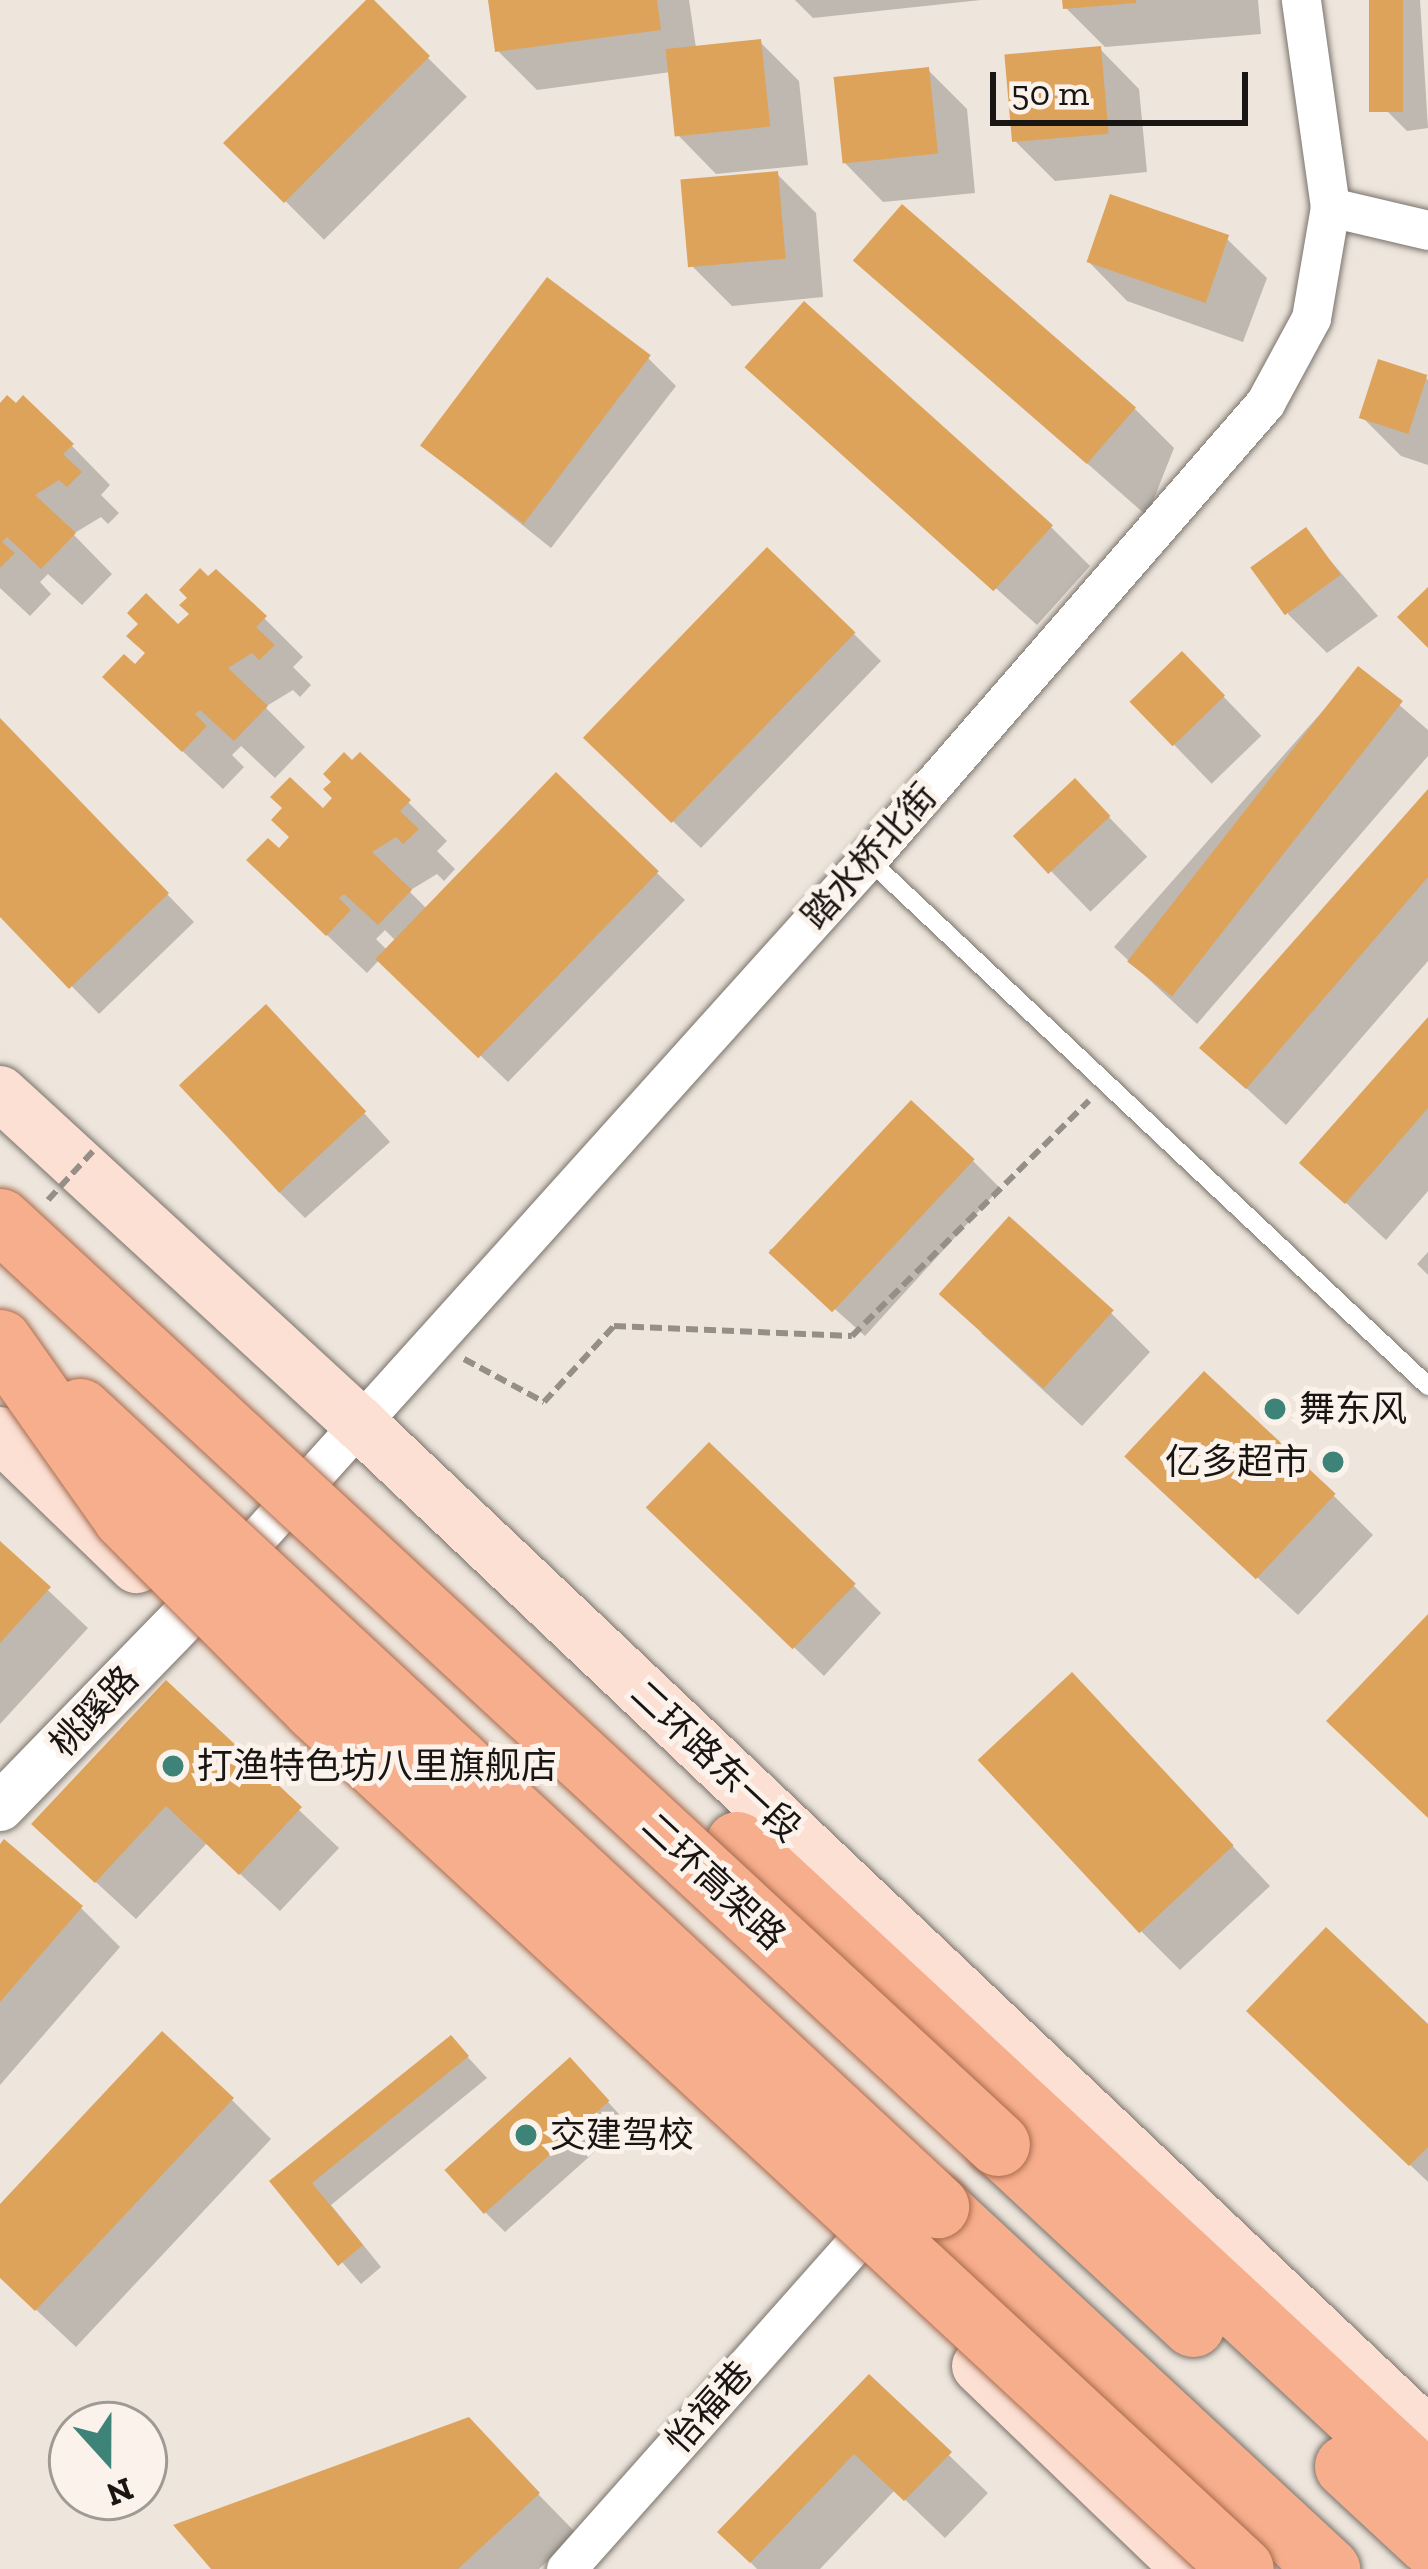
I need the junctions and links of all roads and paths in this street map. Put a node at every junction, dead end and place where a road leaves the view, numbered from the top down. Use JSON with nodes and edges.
{"nodes":[{"id":1,"x":1300,"y":0,"type":"edge"},
{"id":2,"x":1330,"y":207,"type":"junction"},
{"id":3,"x":1428,"y":230,"type":"edge"},
{"id":4,"x":868,"y":859,"type":"junction"},
{"id":5,"x":1104,"y":1086,"type":"junction"},
{"id":6,"x":0,"y":1093,"type":"edge"},
{"id":7,"x":0,"y":1178,"type":"edge"},
{"id":8,"x":0,"y":1220,"type":"edge"},
{"id":9,"x":0,"y":1338,"type":"edge"},
{"id":10,"x":431,"y":1341,"type":"junction"},
{"id":11,"x":1428,"y":1386,"type":"edge"},
{"id":12,"x":359,"y":1423,"type":"junction"},
{"id":13,"x":0,"y":1434,"type":"edge"},
{"id":14,"x":187,"y":1615,"type":"junction"},
{"id":15,"x":0,"y":1807,"type":"edge"},
{"id":16,"x":853,"y":2246,"type":"junction"},
{"id":17,"x":1428,"y":2435,"type":"edge"},
{"id":18,"x":1428,"y":2484,"type":"edge"},
{"id":19,"x":1428,"y":2542,"type":"edge"},
{"id":20,"x":566,"y":2569,"type":"edge"},
{"id":21,"x":1190,"y":2569,"type":"edge"},
{"id":22,"x":1242,"y":2569,"type":"edge"},
{"id":23,"x":1328,"y":2569,"type":"edge"}],
"edges":[{"from":1,"to":2,"type":"street","name":"踏水桥北街"},
{"from":2,"to":3,"type":"street"},
{"from":2,"to":4,"type":"street","name":"踏水桥北街"},
{"from":4,"to":5,"type":"lane"},
{"from":4,"to":10,"type":"street","name":"踏水桥北街"},
{"from":5,"to":10,"type":"path"},
{"from":5,"to":11,"type":"lane"},
{"from":6,"to":12,"type":"main road","name":"二环路东一段"},
{"from":7,"to":18,"type":"highway"},
{"from":8,"to":19,"type":"highway","name":"二环高架路","bridge":true},
{"from":9,"to":22,"type":"highway","bridge":true},
{"from":9,"to":23,"type":"highway","bridge":true},
{"from":10,"to":12,"type":"street","name":"踏水桥北街"},
{"from":12,"to":14,"type":"street","name":"踏水桥北街"},
{"from":12,"to":17,"type":"main road","name":"二环路东一段"},
{"from":13,"to":14,"type":"main road"},
{"from":14,"to":15,"type":"street","name":"桃蹊路"},
{"from":14,"to":16,"type":"main road"},
{"from":16,"to":20,"type":"street","name":"怡福巷"},
{"from":16,"to":21,"type":"main road"}]}
